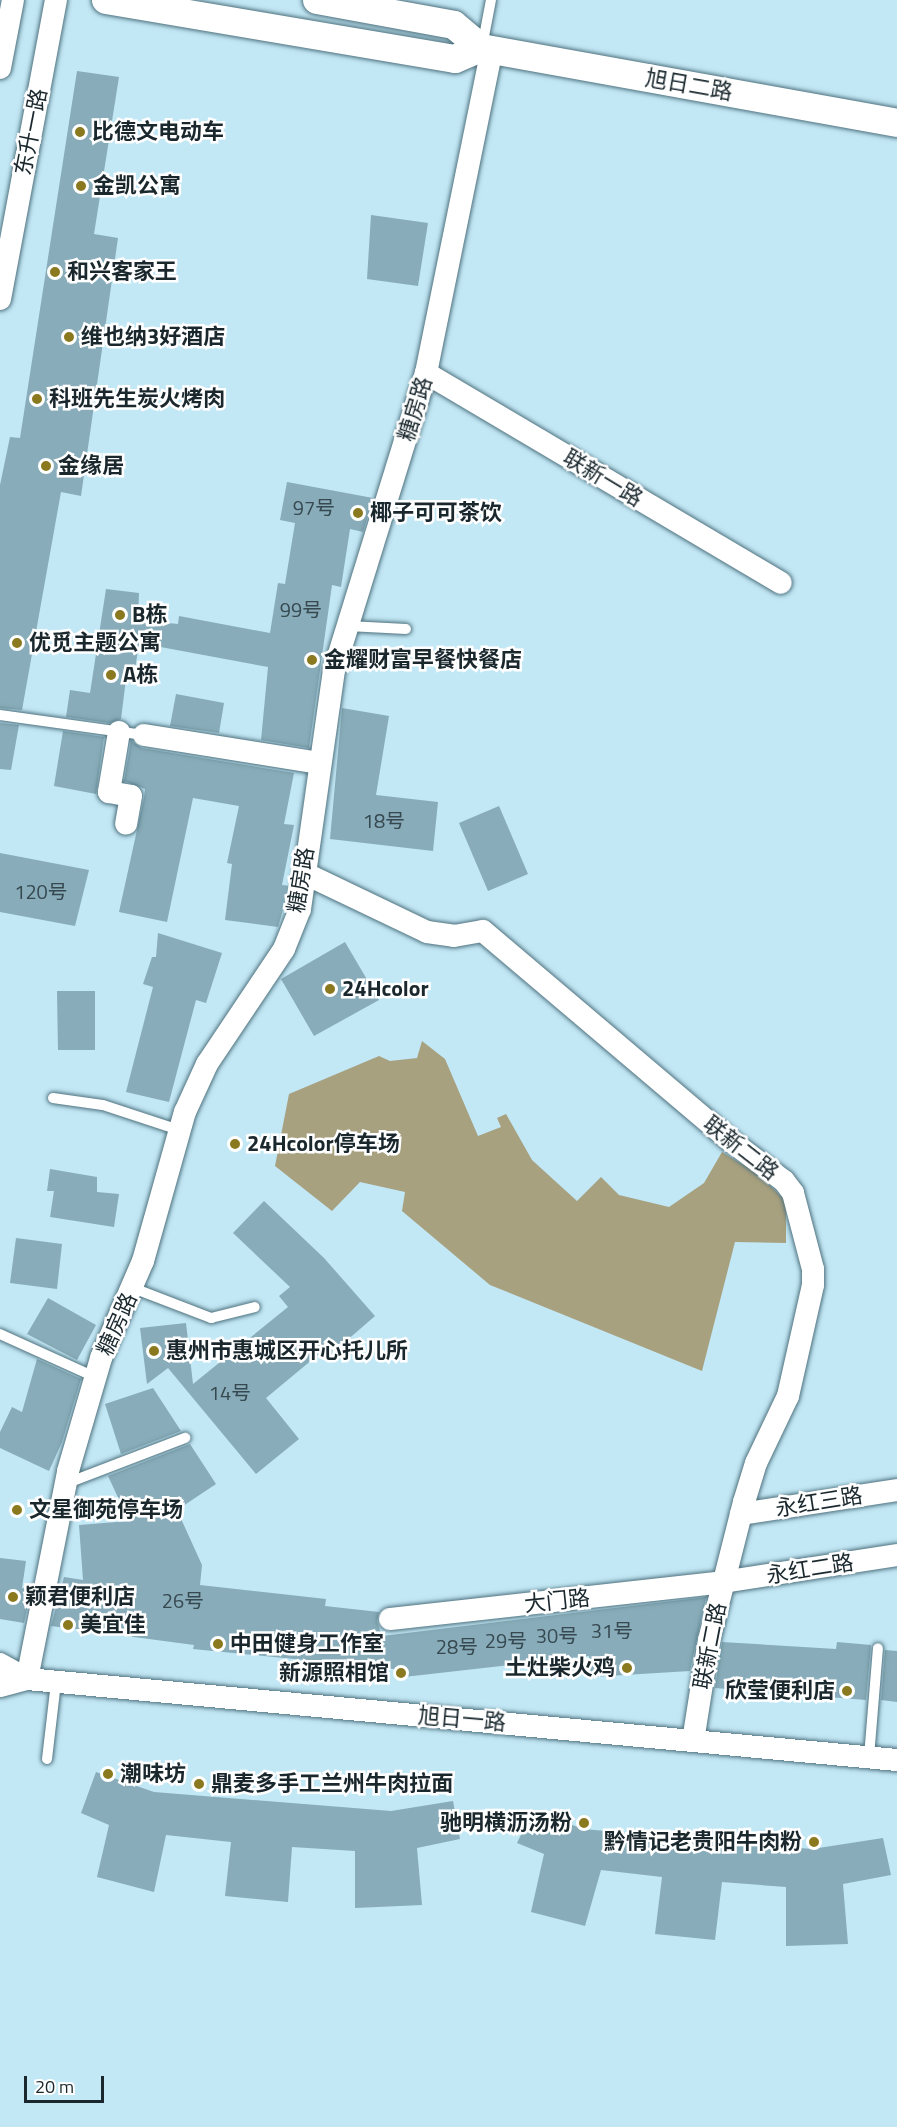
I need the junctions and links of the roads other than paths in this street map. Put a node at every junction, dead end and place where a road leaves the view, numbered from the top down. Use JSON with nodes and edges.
{"nodes":[{"id":1,"x":13,"y":0,"type":"edge"},
{"id":2,"x":56,"y":0,"type":"edge"},
{"id":3,"x":106,"y":0,"type":"edge"},
{"id":4,"x":317,"y":0,"type":"edge"},
{"id":5,"x":491,"y":0,"type":"edge"},
{"id":6,"x":487,"y":49,"type":"junction"},
{"id":7,"x":0,"y":68,"type":"edge"},
{"id":8,"x":897,"y":123,"type":"edge"},
{"id":9,"x":0,"y":298,"type":"edge"},
{"id":10,"x":426,"y":373,"type":"junction"},
{"id":11,"x":781,"y":583,"type":"dead end"},
{"id":12,"x":348,"y":626,"type":"junction"},
{"id":13,"x":406,"y":629,"type":"dead end"},
{"id":14,"x":0,"y":715,"type":"edge"},
{"id":15,"x":119,"y":732,"type":"junction"},
{"id":16,"x":144,"y":735,"type":"joint"},
{"id":17,"x":319,"y":763,"type":"junction"},
{"id":18,"x":126,"y":824,"type":"dead end"},
{"id":19,"x":306,"y":874,"type":"junction"},
{"id":20,"x":53,"y":1098,"type":"dead end"},
{"id":21,"x":179,"y":1130,"type":"junction"},
{"id":22,"x":133,"y":1288,"type":"junction"},
{"id":23,"x":255,"y":1307,"type":"dead end"},
{"id":24,"x":0,"y":1334,"type":"edge"},
{"id":25,"x":95,"y":1377,"type":"junction"},
{"id":26,"x":185,"y":1438,"type":"dead end"},
{"id":27,"x":65,"y":1485,"type":"junction"},
{"id":28,"x":897,"y":1490,"type":"edge"},
{"id":29,"x":741,"y":1514,"type":"junction"},
{"id":30,"x":897,"y":1555,"type":"edge"},
{"id":31,"x":723,"y":1582,"type":"junction"},
{"id":32,"x":390,"y":1619,"type":"dead end"},
{"id":33,"x":878,"y":1648,"type":"dead end"},
{"id":34,"x":0,"y":1664,"type":"edge"},
{"id":35,"x":27,"y":1679,"type":"junction"},
{"id":36,"x":56,"y":1682,"type":"junction"},
{"id":37,"x":0,"y":1686,"type":"edge"},
{"id":38,"x":693,"y":1741,"type":"junction"},
{"id":39,"x":869,"y":1757,"type":"junction"},
{"id":40,"x":47,"y":1759,"type":"dead end"},
{"id":41,"x":897,"y":1760,"type":"edge"}],
"edges":[{"from":1,"to":7,"type":"street","name":"东升一路"},
{"from":2,"to":9,"type":"street","name":"东升一路"},
{"from":3,"to":6,"type":"street"},
{"from":4,"to":6,"type":"street","name":"旭日二路"},
{"from":5,"to":6,"type":"lane"},
{"from":6,"to":8,"type":"street","name":"旭日二路"},
{"from":6,"to":10,"type":"street","name":"糖房路"},
{"from":10,"to":11,"type":"street","name":"联新一路"},
{"from":10,"to":12,"type":"street","name":"糖房路"},
{"from":12,"to":13,"type":"lane"},
{"from":12,"to":17,"type":"street","name":"糖房路"},
{"from":14,"to":15,"type":"lane"},
{"from":15,"to":16,"type":"lane"},
{"from":15,"to":18,"type":"street"},
{"from":16,"to":17,"type":"street"},
{"from":17,"to":19,"type":"street","name":"糖房路"},
{"from":19,"to":21,"type":"street","name":"糖房路"},
{"from":19,"to":29,"type":"street","name":"联新二路"},
{"from":20,"to":21,"type":"lane"},
{"from":21,"to":22,"type":"street","name":"糖房路"},
{"from":22,"to":23,"type":"lane"},
{"from":22,"to":25,"type":"street","name":"糖房路"},
{"from":24,"to":25,"type":"lane"},
{"from":25,"to":27,"type":"street","name":"糖房路"},
{"from":26,"to":27,"type":"lane"},
{"from":27,"to":35,"type":"street","name":"糖房路"},
{"from":28,"to":29,"type":"street","name":"永红三路"},
{"from":29,"to":31,"type":"street","name":"联新二路"},
{"from":30,"to":31,"type":"street","name":"永红二路"},
{"from":31,"to":32,"type":"street","name":"大门路"},
{"from":31,"to":38,"type":"street","name":"联新二路"},
{"from":33,"to":39,"type":"lane"},
{"from":34,"to":35,"type":"street","name":"旭日一路"},
{"from":35,"to":36,"type":"street","name":"旭日一路"},
{"from":35,"to":37,"type":"street","name":"旭日一路"},
{"from":36,"to":38,"type":"street","name":"旭日一路"},
{"from":36,"to":40,"type":"lane"},
{"from":38,"to":39,"type":"street","name":"旭日一路"},
{"from":39,"to":41,"type":"street","name":"旭日一路"}]}
